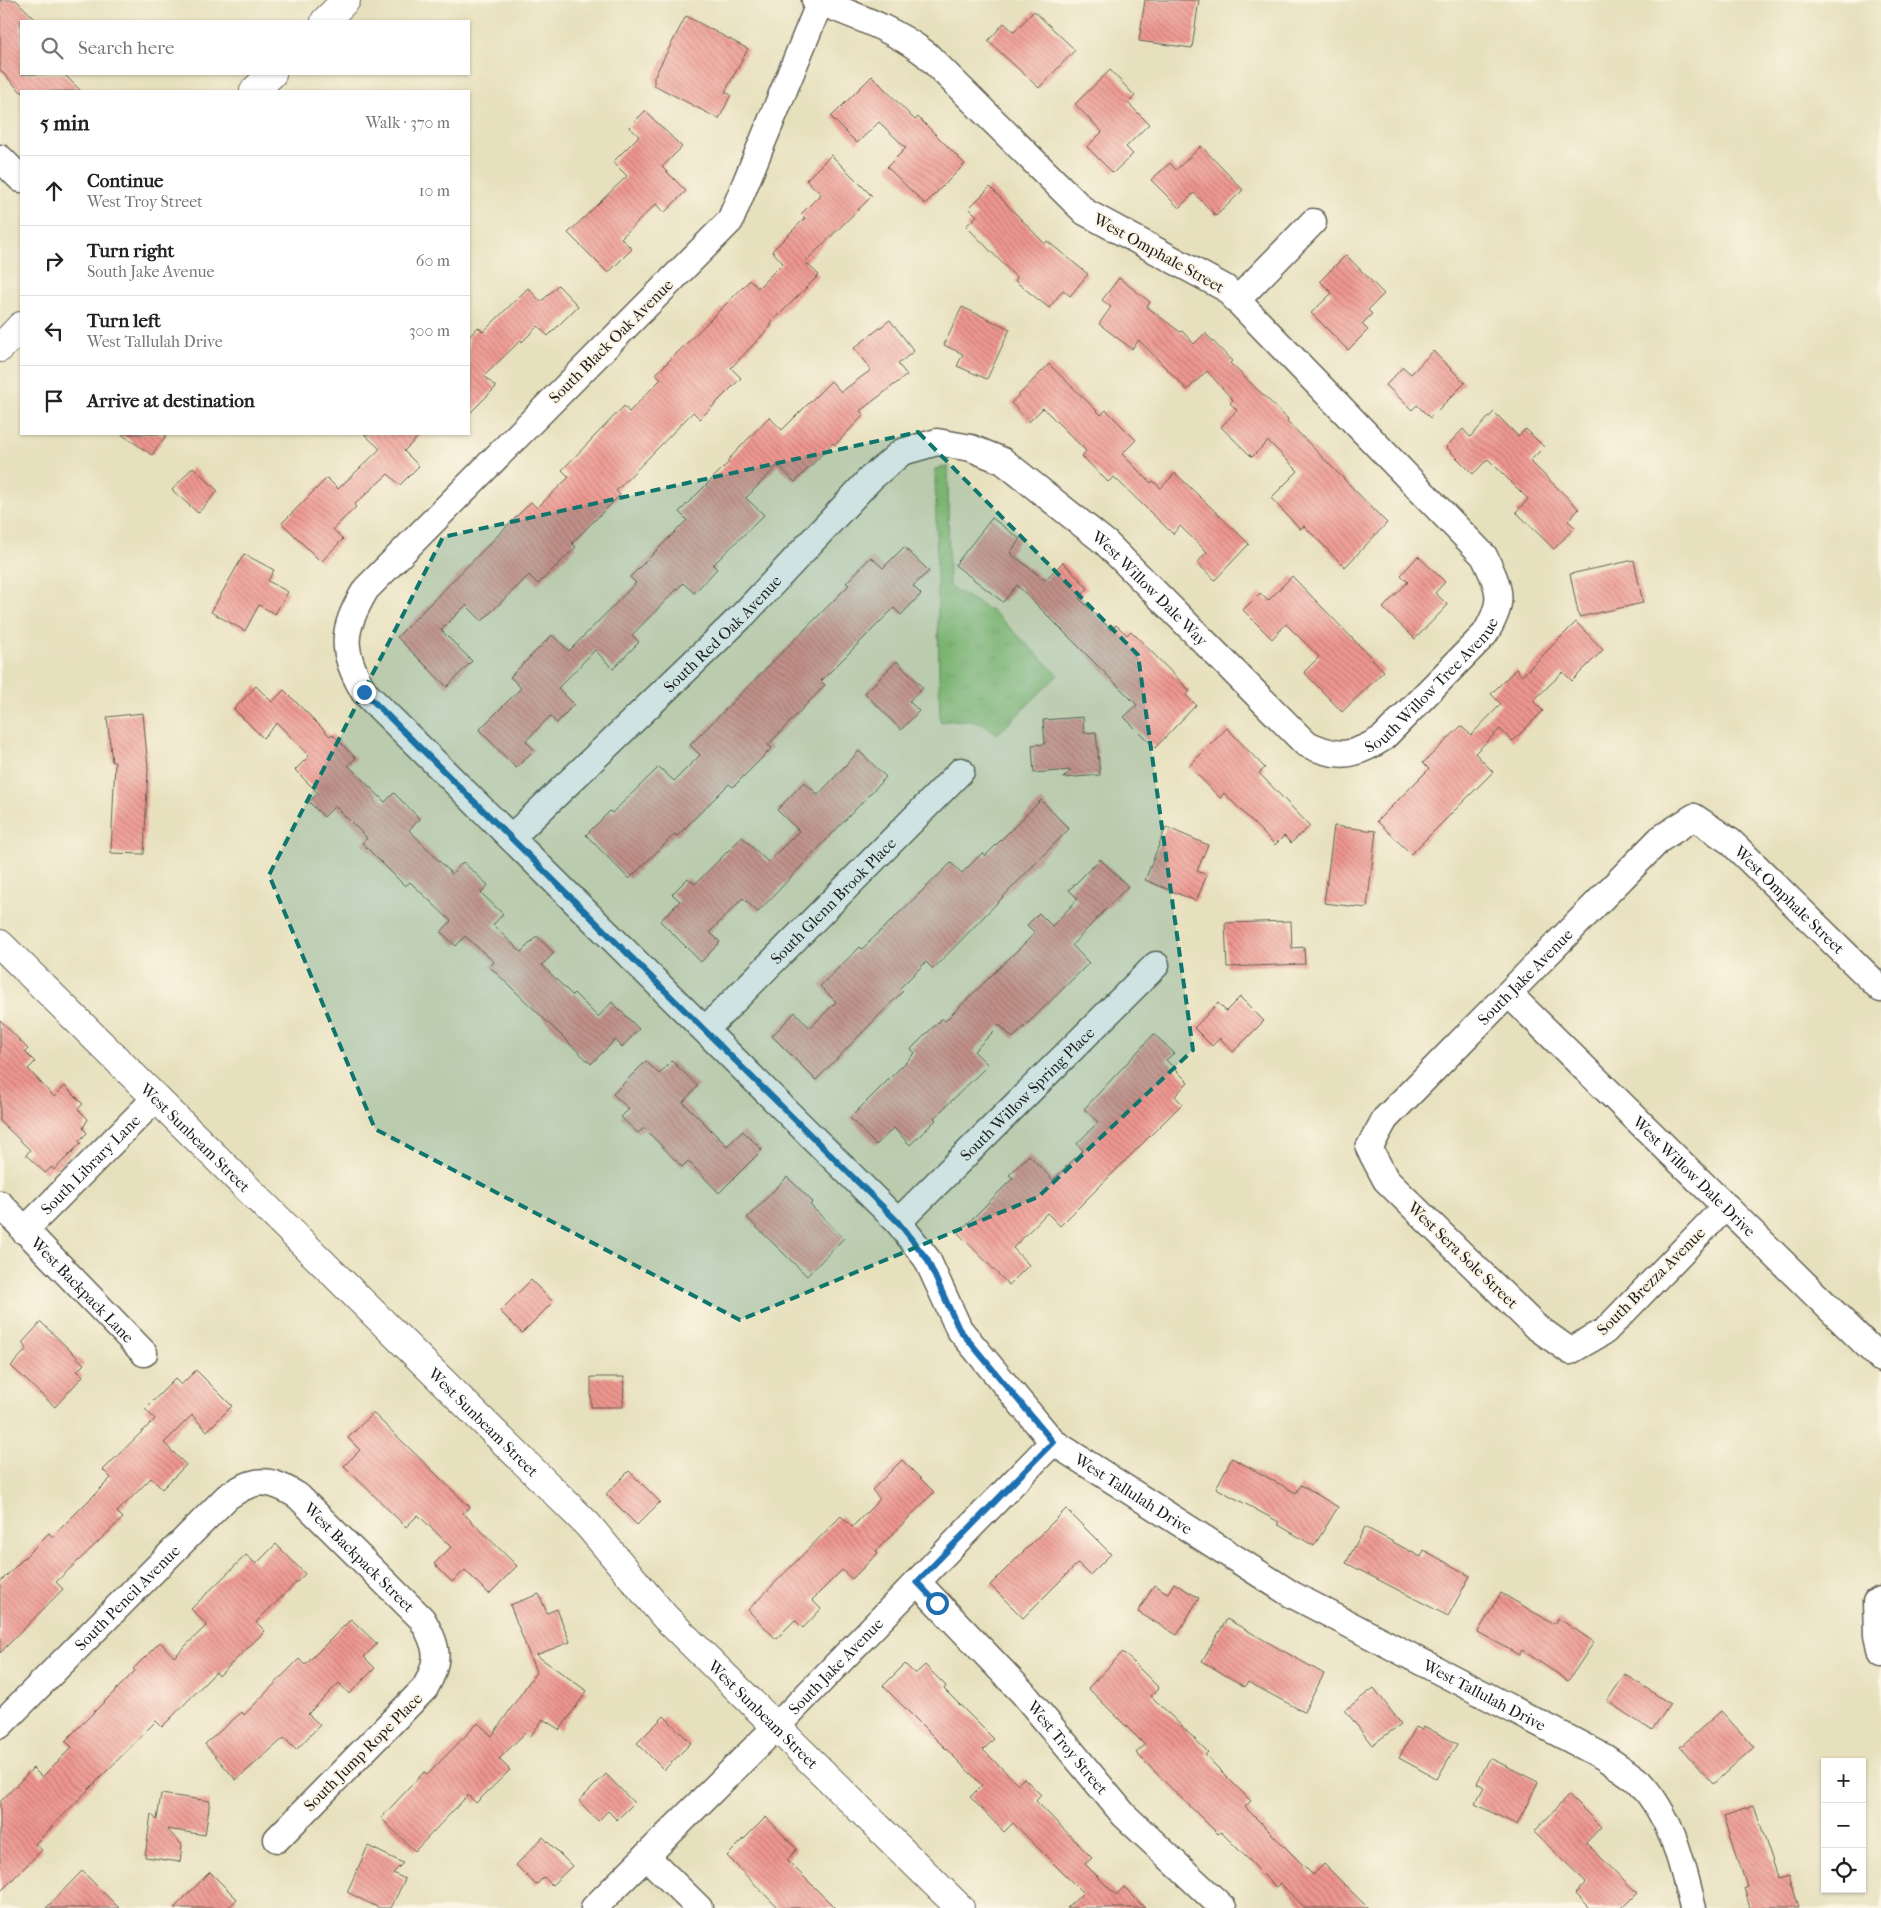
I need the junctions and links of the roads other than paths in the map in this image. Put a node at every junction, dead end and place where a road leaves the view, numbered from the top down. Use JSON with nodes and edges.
{"nodes":[{"id":1,"x":346,"y":0,"type":"edge"},
{"id":2,"x":818,"y":1,"type":"edge"},
{"id":3,"x":326,"y":20,"type":"edge"},
{"id":4,"x":271,"y":75,"type":"edge"},
{"id":5,"x":255,"y":90,"type":"edge"},
{"id":6,"x":0,"y":158,"type":"edge"},
{"id":7,"x":20,"y":178,"type":"edge"},
{"id":8,"x":1313,"y":222,"type":"dead end"},
{"id":9,"x":1237,"y":300,"type":"junction"},
{"id":10,"x":20,"y":327,"type":"edge"},
{"id":11,"x":0,"y":348,"type":"edge"},
{"id":12,"x":937,"y":442,"type":"joint"},
{"id":13,"x":1500,"y":600,"type":"joint"},
{"id":14,"x":345,"y":642,"type":"joint"},
{"id":15,"x":1347,"y":755,"type":"joint"},
{"id":16,"x":961,"y":771,"type":"dead end"},
{"id":17,"x":1694,"y":817,"type":"joint"},
{"id":18,"x":511,"y":838,"type":"junction"},
{"id":19,"x":0,"y":944,"type":"edge"},
{"id":20,"x":1156,"y":965,"type":"dead end"},
{"id":21,"x":1881,"y":989,"type":"edge"},
{"id":22,"x":1509,"y":994,"type":"junction"},
{"id":23,"x":705,"y":1030,"type":"junction"},
{"id":24,"x":156,"y":1098,"type":"junction"},
{"id":25,"x":1369,"y":1148,"type":"joint"},
{"id":26,"x":0,"y":1204,"type":"edge"},
{"id":27,"x":1726,"y":1206,"type":"junction"},
{"id":28,"x":898,"y":1222,"type":"junction"},
{"id":29,"x":24,"y":1231,"type":"junction"},
{"id":30,"x":1570,"y":1351,"type":"joint"},
{"id":31,"x":144,"y":1353,"type":"dead end"},
{"id":32,"x":1881,"y":1359,"type":"edge"},
{"id":33,"x":1053,"y":1442,"type":"junction"},
{"id":34,"x":260,"y":1481,"type":"joint"},
{"id":35,"x":917,"y":1582,"type":"junction"},
{"id":36,"x":1879,"y":1601,"type":"edge"},
{"id":37,"x":1881,"y":1654,"type":"edge"},
{"id":38,"x":437,"y":1658,"type":"joint"},
{"id":39,"x":0,"y":1725,"type":"edge"},
{"id":40,"x":776,"y":1727,"type":"junction"},
{"id":41,"x":277,"y":1839,"type":"dead end"},
{"id":42,"x":646,"y":1856,"type":"junction"},
{"id":43,"x":594,"y":1908,"type":"edge"},
{"id":44,"x":699,"y":1908,"type":"edge"},
{"id":45,"x":960,"y":1908,"type":"edge"},
{"id":46,"x":1222,"y":1908,"type":"edge"},
{"id":47,"x":1693,"y":1908,"type":"edge"}],
"edges":[{"from":1,"to":3,"type":"street"},
{"from":2,"to":9,"type":"street","name":"West Omphale Street"},
{"from":2,"to":14,"type":"street","name":"South Black Oak Avenue"},
{"from":4,"to":5,"type":"street"},
{"from":6,"to":7,"type":"street"},
{"from":8,"to":9,"type":"street"},
{"from":9,"to":13,"type":"street","name":"West Omphale Street"},
{"from":10,"to":11,"type":"street"},
{"from":12,"to":15,"type":"street","name":"West Willow Dale Way"},
{"from":12,"to":18,"type":"street","name":"South Red Oak Avenue"},
{"from":13,"to":15,"type":"street","name":"South Willow Tree Avenue"},
{"from":14,"to":18,"type":"street","name":"West Tallulah Drive"},
{"from":16,"to":23,"type":"street","name":"South Glenn Brook Place"},
{"from":17,"to":21,"type":"street","name":"West Omphale Street"},
{"from":17,"to":22,"type":"street","name":"South Jake Avenue"},
{"from":18,"to":23,"type":"street","name":"West Tallulah Drive"},
{"from":19,"to":24,"type":"street","name":"West Sunbeam Street"},
{"from":20,"to":28,"type":"street","name":"South Willow Spring Place"},
{"from":22,"to":25,"type":"street","name":"South Jake Avenue"},
{"from":22,"to":27,"type":"street","name":"West Willow Dale Drive"},
{"from":23,"to":28,"type":"street","name":"West Tallulah Drive"},
{"from":24,"to":29,"type":"street","name":"South Library Lane"},
{"from":24,"to":40,"type":"street","name":"West Sunbeam Street"},
{"from":25,"to":30,"type":"street","name":"West Sera Sole Street"},
{"from":26,"to":29,"type":"street","name":"West Backpack Lane"},
{"from":27,"to":30,"type":"street","name":"South Brezza Avenue"},
{"from":27,"to":32,"type":"street","name":"West Willow Dale Drive"},
{"from":28,"to":33,"type":"street","name":"West Tallulah Drive"},
{"from":29,"to":31,"type":"street","name":"West Backpack Lane"},
{"from":33,"to":35,"type":"street","name":"South Jake Avenue"},
{"from":33,"to":47,"type":"street","name":"West Tallulah Drive"},
{"from":34,"to":38,"type":"street","name":"West Backpack Street"},
{"from":34,"to":39,"type":"street","name":"South Pencil Avenue"},
{"from":35,"to":40,"type":"street","name":"South Jake Avenue"},
{"from":35,"to":46,"type":"street","name":"West Troy Street"},
{"from":36,"to":37,"type":"street"},
{"from":38,"to":41,"type":"street","name":"South Jump Rope Place"},
{"from":40,"to":42,"type":"street","name":"South Jake Avenue"},
{"from":40,"to":45,"type":"street","name":"West Sunbeam Street"},
{"from":42,"to":43,"type":"street","name":"South Jake Avenue"},
{"from":42,"to":44,"type":"street"}]}
